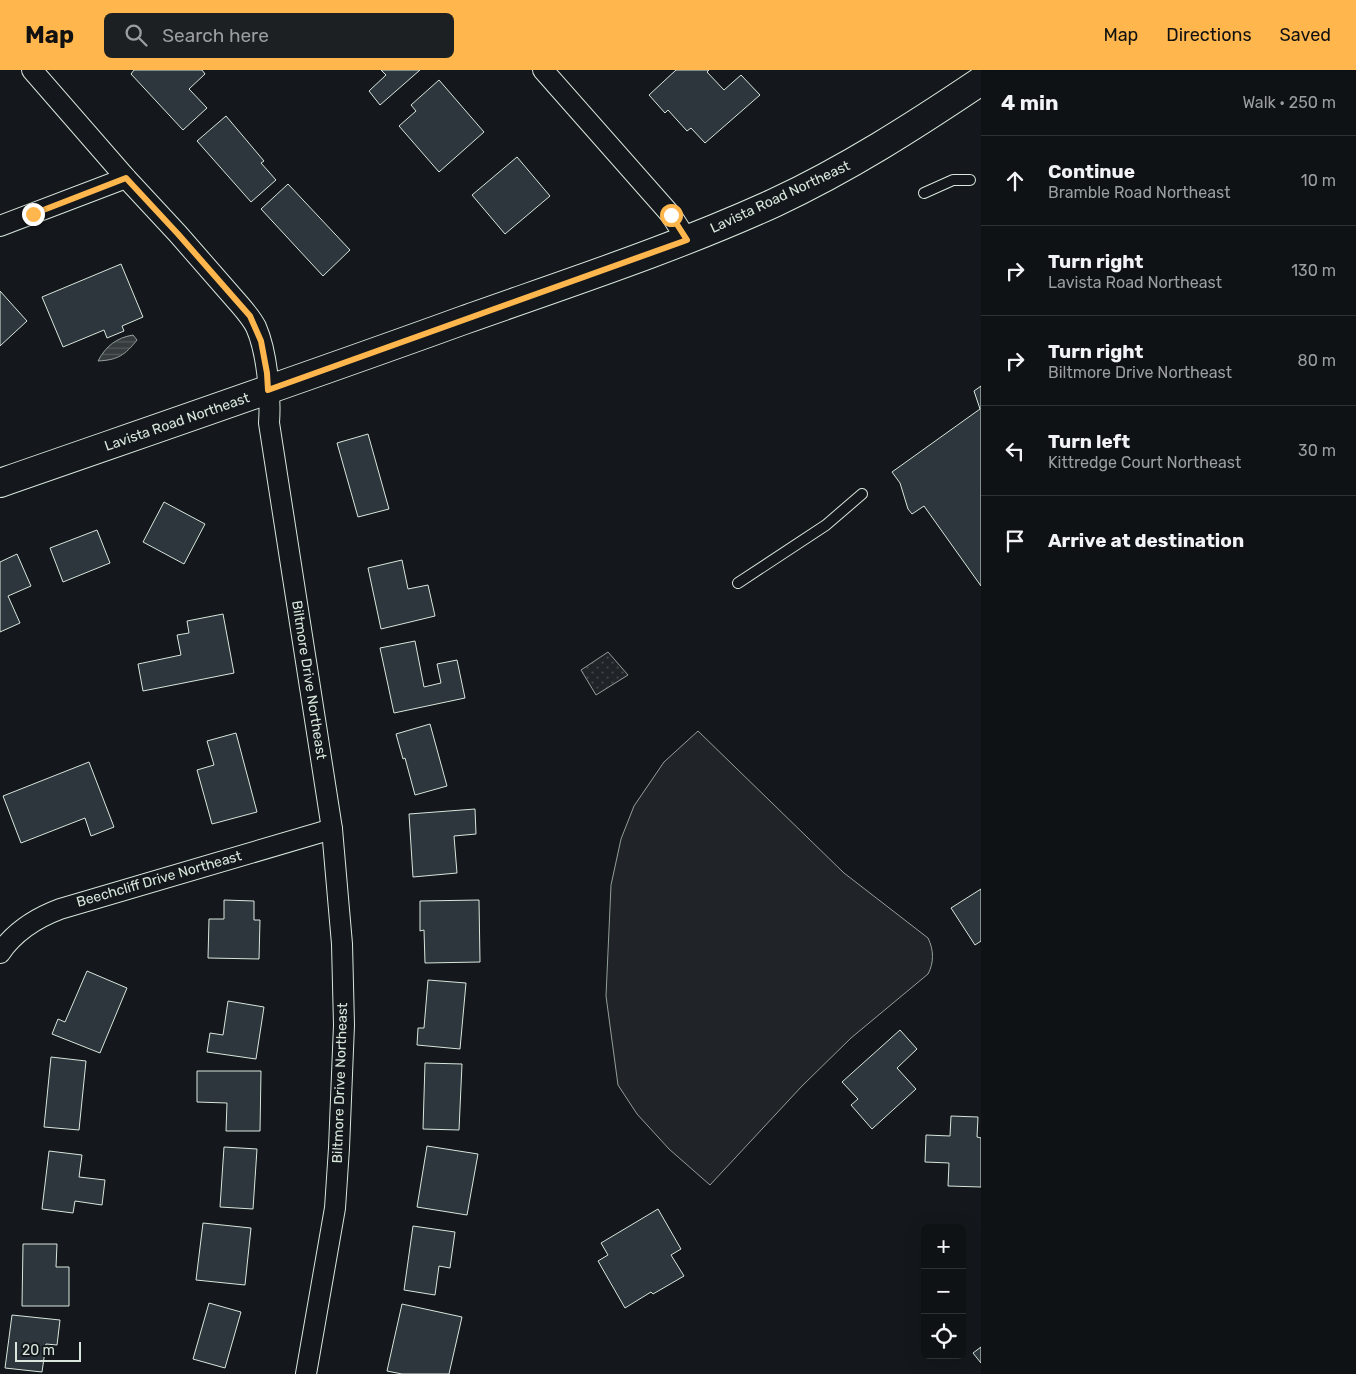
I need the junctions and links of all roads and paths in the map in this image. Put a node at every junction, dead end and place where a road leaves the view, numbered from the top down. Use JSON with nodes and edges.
{"nodes":[{"id":1,"x":32,"y":70,"type":"edge"},
{"id":2,"x":543,"y":70,"type":"edge"},
{"id":3,"x":981,"y":81,"type":"edge"},
{"id":4,"x":126,"y":178,"type":"junction"},
{"id":5,"x":970,"y":180,"type":"dead end"},
{"id":6,"x":924,"y":193,"type":"dead end"},
{"id":7,"x":0,"y":226,"type":"edge"},
{"id":8,"x":687,"y":240,"type":"junction"},
{"id":9,"x":268,"y":390,"type":"junction"},
{"id":10,"x":0,"y":483,"type":"edge"},
{"id":11,"x":862,"y":494,"type":"dead end"},
{"id":12,"x":738,"y":583,"type":"dead end"},
{"id":13,"x":332,"y":830,"type":"junction"},
{"id":14,"x":0,"y":953,"type":"edge"},
{"id":15,"x":306,"y":1374,"type":"edge"}],
"edges":[{"from":1,"to":4,"type":"street","name":"Biltmore Drive Northeast"},
{"from":2,"to":8,"type":"street"},
{"from":3,"to":8,"type":"main road","name":"Lavista Road Northeast"},
{"from":4,"to":7,"type":"street"},
{"from":4,"to":9,"type":"street","name":"Biltmore Drive Northeast"},
{"from":5,"to":6,"type":"lane"},
{"from":8,"to":9,"type":"main road","name":"Lavista Road Northeast"},
{"from":9,"to":10,"type":"main road","name":"Lavista Road Northeast"},
{"from":9,"to":13,"type":"street","name":"Biltmore Drive Northeast"},
{"from":11,"to":12,"type":"lane"},
{"from":13,"to":14,"type":"street","name":"Beechcliff Drive Northeast"},
{"from":13,"to":15,"type":"street","name":"Biltmore Drive Northeast"}]}
